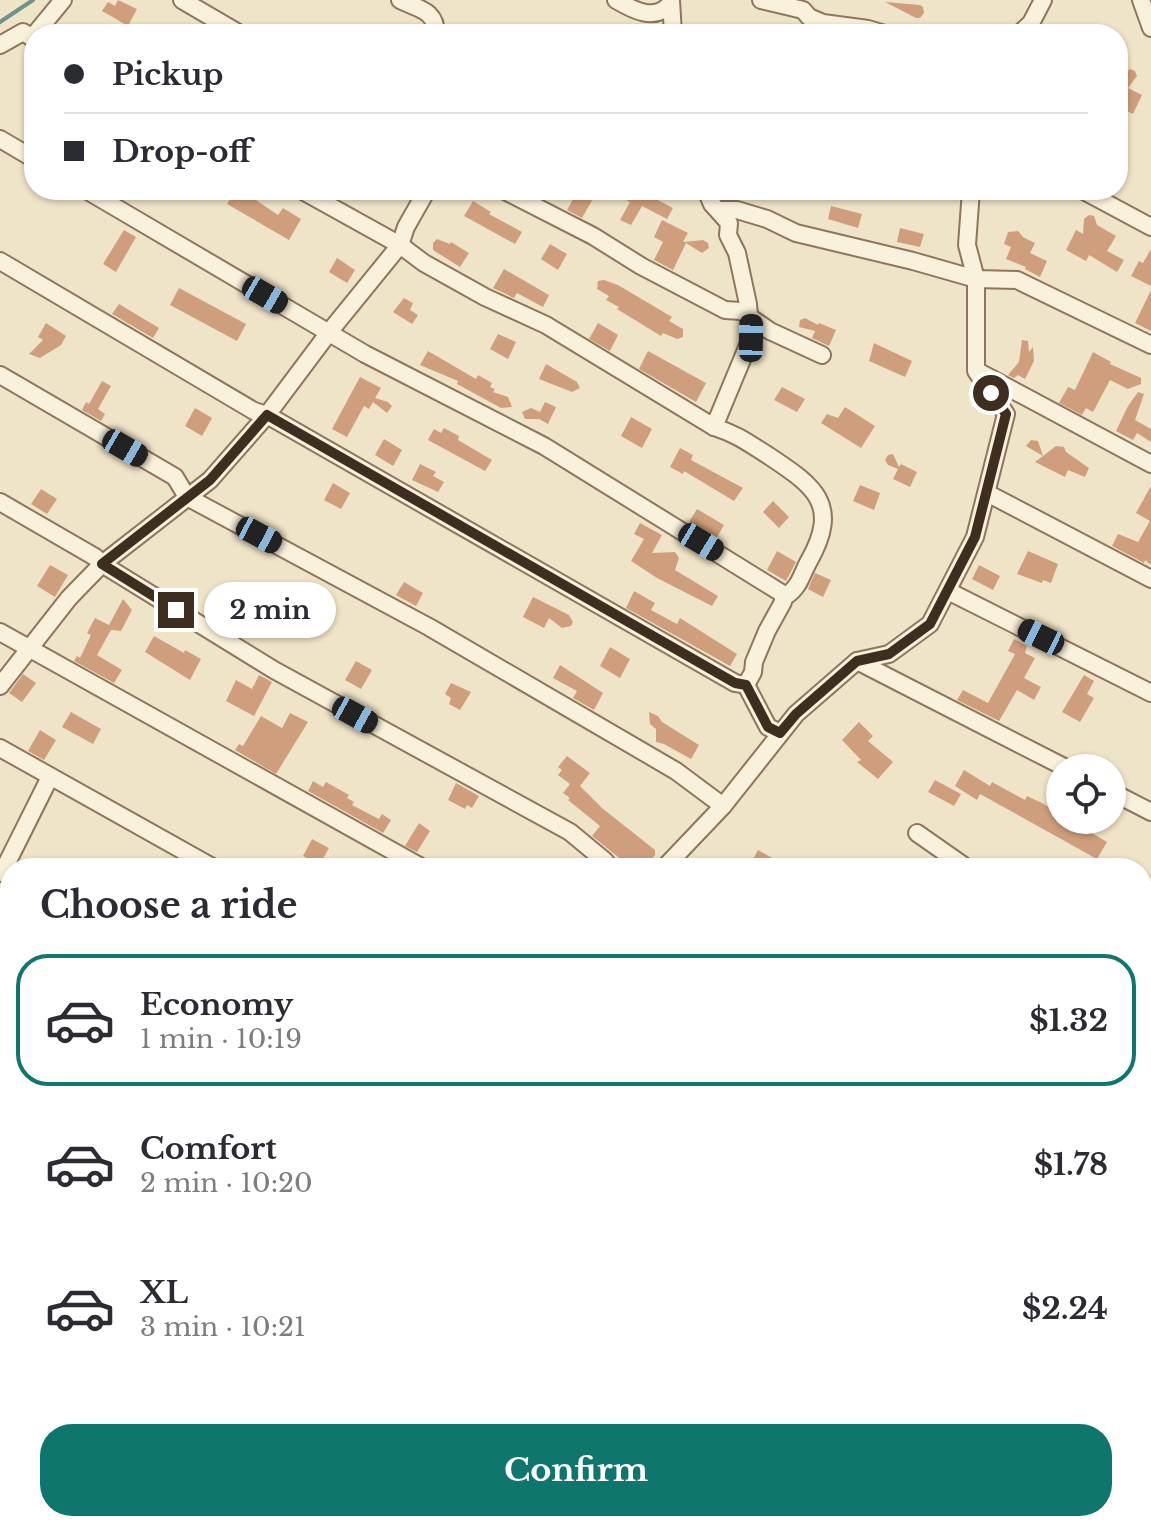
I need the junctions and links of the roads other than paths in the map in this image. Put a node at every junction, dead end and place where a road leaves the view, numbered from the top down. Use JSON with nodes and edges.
{"nodes":[{"id":1,"x":63,"y":0,"type":"edge"},
{"id":2,"x":182,"y":0,"type":"edge"},
{"id":3,"x":400,"y":0,"type":"edge"},
{"id":4,"x":616,"y":0,"type":"edge"},
{"id":5,"x":761,"y":0,"type":"edge"},
{"id":6,"x":1043,"y":0,"type":"edge"},
{"id":7,"x":1141,"y":0,"type":"edge"},
{"id":8,"x":670,"y":2,"type":"edge"},
{"id":9,"x":428,"y":5,"type":"edge"},
{"id":10,"x":44,"y":24,"type":"edge"},
{"id":11,"x":223,"y":24,"type":"edge"},
{"id":12,"x":435,"y":24,"type":"edge"},
{"id":13,"x":672,"y":24,"type":"edge"},
{"id":14,"x":830,"y":24,"type":"edge"},
{"id":15,"x":1030,"y":24,"type":"edge"},
{"id":16,"x":1151,"y":28,"type":"edge"},
{"id":17,"x":24,"y":32,"type":"edge"},
{"id":18,"x":0,"y":45,"type":"edge"},
{"id":19,"x":0,"y":139,"type":"edge"},
{"id":20,"x":24,"y":153,"type":"edge"},
{"id":21,"x":103,"y":200,"type":"edge"},
{"id":22,"x":319,"y":200,"type":"edge"},
{"id":23,"x":421,"y":200,"type":"edge"},
{"id":24,"x":523,"y":200,"type":"edge"},
{"id":25,"x":710,"y":200,"type":"edge"},
{"id":26,"x":970,"y":200,"type":"edge"},
{"id":27,"x":1101,"y":200,"type":"edge"},
{"id":28,"x":718,"y":210,"type":"junction"},
{"id":29,"x":1151,"y":227,"type":"edge"},
{"id":30,"x":400,"y":245,"type":"junction"},
{"id":31,"x":0,"y":261,"type":"edge"},
{"id":32,"x":976,"y":279,"type":"junction"},
{"id":33,"x":751,"y":319,"type":"junction"},
{"id":34,"x":330,"y":331,"type":"junction"},
{"id":35,"x":1151,"y":345,"type":"edge"},
{"id":36,"x":822,"y":355,"type":"dead end"},
{"id":37,"x":976,"y":371,"type":"junction"},
{"id":38,"x":0,"y":375,"type":"edge"},
{"id":39,"x":267,"y":415,"type":"junction"},
{"id":40,"x":714,"y":427,"type":"junction"},
{"id":41,"x":1151,"y":464,"type":"edge"},
{"id":42,"x":987,"y":493,"type":"junction"},
{"id":43,"x":187,"y":497,"type":"junction"},
{"id":44,"x":0,"y":502,"type":"edge"},
{"id":45,"x":102,"y":564,"type":"junction"},
{"id":46,"x":1151,"y":579,"type":"edge"},
{"id":47,"x":948,"y":591,"type":"junction"},
{"id":48,"x":783,"y":594,"type":"junction"},
{"id":49,"x":0,"y":632,"type":"edge"},
{"id":50,"x":31,"y":648,"type":"junction"},
{"id":51,"x":857,"y":661,"type":"junction"},
{"id":52,"x":746,"y":685,"type":"junction"},
{"id":53,"x":0,"y":686,"type":"edge"},
{"id":54,"x":1151,"y":693,"type":"edge"},
{"id":55,"x":780,"y":733,"type":"junction"},
{"id":56,"x":0,"y":748,"type":"edge"},
{"id":57,"x":1046,"y":758,"type":"edge"},
{"id":58,"x":50,"y":777,"type":"junction"},
{"id":59,"x":1126,"y":799,"type":"edge"},
{"id":60,"x":723,"y":806,"type":"junction"},
{"id":61,"x":1151,"y":812,"type":"edge"},
{"id":62,"x":917,"y":833,"type":"dead end"},
{"id":63,"x":12,"y":858,"type":"edge"},
{"id":64,"x":196,"y":858,"type":"edge"},
{"id":65,"x":405,"y":858,"type":"edge"},
{"id":66,"x":601,"y":858,"type":"edge"},
{"id":67,"x":674,"y":858,"type":"edge"},
{"id":68,"x":953,"y":858,"type":"edge"}],
"edges":[{"from":1,"to":10,"type":"street"},
{"from":2,"to":11,"type":"street"},
{"from":3,"to":9,"type":"street"},
{"from":4,"to":8,"type":"street"},
{"from":5,"to":14,"type":"street"},
{"from":6,"to":15,"type":"street"},
{"from":7,"to":16,"type":"street"},
{"from":8,"to":13,"type":"street"},
{"from":9,"to":12,"type":"street"},
{"from":17,"to":18,"type":"street"},
{"from":19,"to":20,"type":"street"},
{"from":21,"to":34,"type":"street"},
{"from":22,"to":30,"type":"street"},
{"from":23,"to":30,"type":"street"},
{"from":24,"to":33,"type":"street"},
{"from":25,"to":28,"type":"street"},
{"from":26,"to":32,"type":"street"},
{"from":27,"to":29,"type":"street"},
{"from":28,"to":32,"type":"street"},
{"from":28,"to":33,"type":"street"},
{"from":30,"to":34,"type":"street"},
{"from":30,"to":40,"type":"street"},
{"from":31,"to":39,"type":"street"},
{"from":32,"to":35,"type":"street"},
{"from":32,"to":37,"type":"street"},
{"from":33,"to":36,"type":"street"},
{"from":33,"to":40,"type":"street"},
{"from":34,"to":39,"type":"street"},
{"from":34,"to":48,"type":"street"},
{"from":37,"to":41,"type":"street"},
{"from":37,"to":42,"type":"street"},
{"from":38,"to":43,"type":"street"},
{"from":39,"to":43,"type":"street"},
{"from":39,"to":52,"type":"street"},
{"from":40,"to":48,"type":"street"},
{"from":42,"to":46,"type":"street"},
{"from":42,"to":47,"type":"street"},
{"from":43,"to":45,"type":"street"},
{"from":43,"to":60,"type":"street"},
{"from":44,"to":45,"type":"street"},
{"from":45,"to":50,"type":"street"},
{"from":45,"to":66,"type":"street"},
{"from":47,"to":51,"type":"street"},
{"from":47,"to":54,"type":"street"},
{"from":48,"to":52,"type":"street"},
{"from":49,"to":50,"type":"street"},
{"from":50,"to":53,"type":"street"},
{"from":50,"to":65,"type":"street"},
{"from":51,"to":55,"type":"street"},
{"from":51,"to":57,"type":"street"},
{"from":52,"to":55,"type":"street"},
{"from":55,"to":60,"type":"street"},
{"from":56,"to":58,"type":"street"},
{"from":58,"to":63,"type":"street"},
{"from":58,"to":64,"type":"street"},
{"from":59,"to":61,"type":"street"},
{"from":60,"to":67,"type":"street"},
{"from":62,"to":68,"type":"street"}]}
